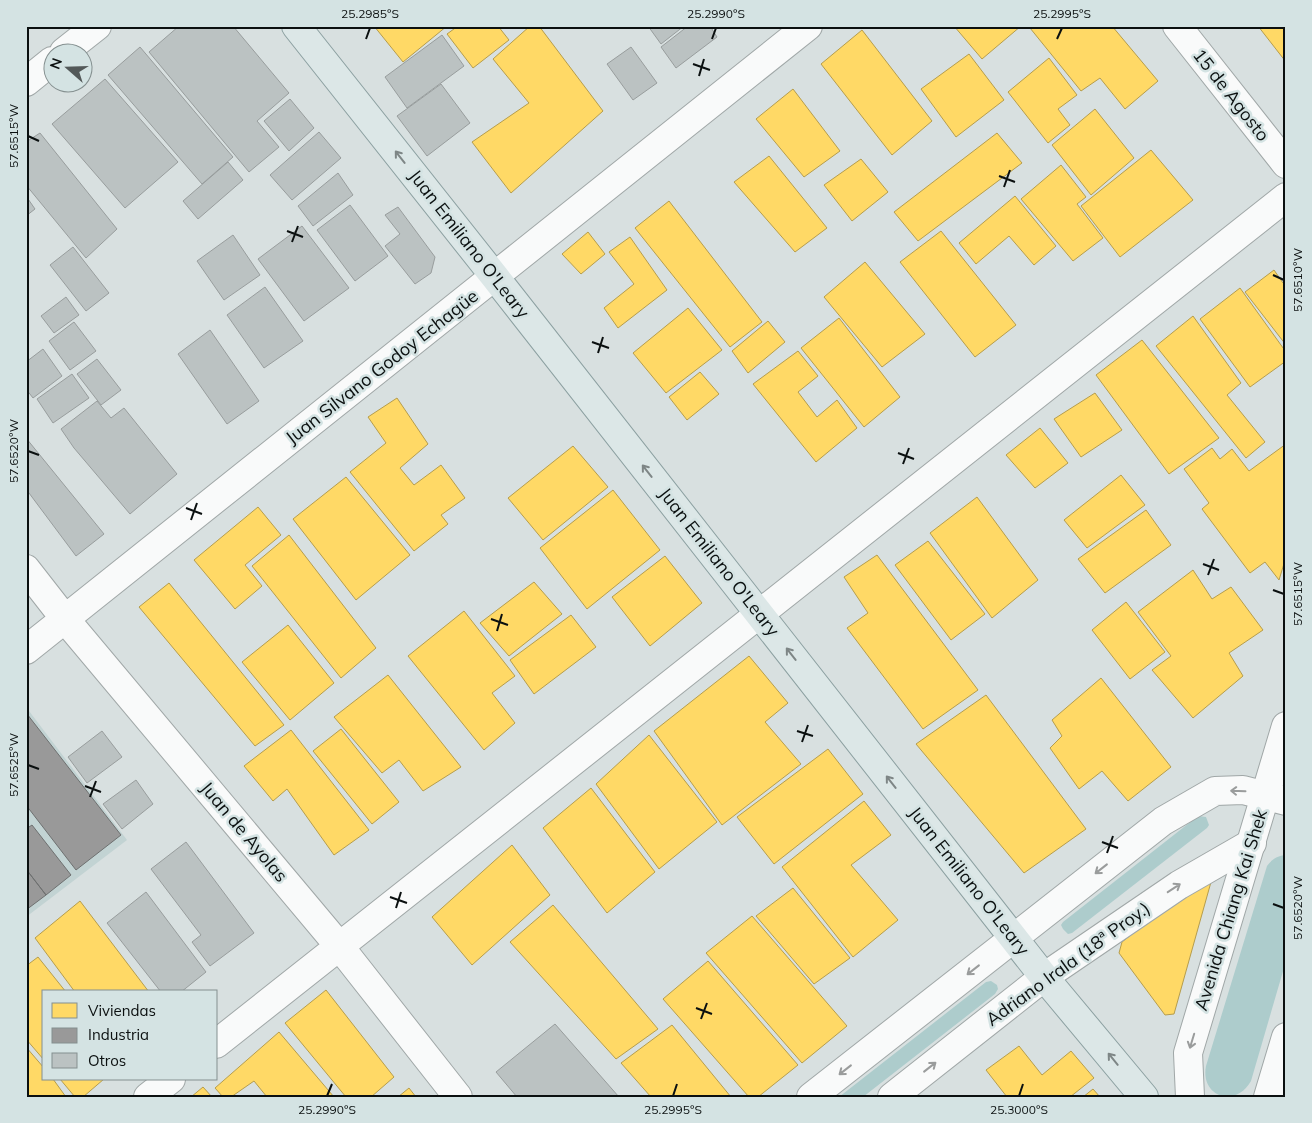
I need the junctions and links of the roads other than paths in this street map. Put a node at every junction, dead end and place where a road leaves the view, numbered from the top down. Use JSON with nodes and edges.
{"nodes":[{"id":1,"x":97,"y":26,"type":"edge"},
{"id":2,"x":296,"y":26,"type":"edge"},
{"id":3,"x":808,"y":26,"type":"edge"},
{"id":4,"x":1177,"y":26,"type":"edge"},
{"id":5,"x":77,"y":42,"type":"edge"},
{"id":6,"x":42,"y":69,"type":"edge"},
{"id":7,"x":26,"y":82,"type":"edge"},
{"id":8,"x":1286,"y":164,"type":"edge"},
{"id":9,"x":1286,"y":197,"type":"edge"},
{"id":10,"x":495,"y":277,"type":"junction"},
{"id":11,"x":26,"y":569,"type":"edge"},
{"id":12,"x":759,"y":614,"type":"junction"},
{"id":13,"x":65,"y":619,"type":"junction"},
{"id":14,"x":26,"y":650,"type":"edge"},
{"id":15,"x":1286,"y":726,"type":"edge"},
{"id":16,"x":1275,"y":798,"type":"edge"},
{"id":17,"x":1252,"y":843,"type":"junction"},
{"id":18,"x":1014,"y":938,"type":"junction"},
{"id":19,"x":340,"y":946,"type":"junction"},
{"id":20,"x":1044,"y":977,"type":"junction"},
{"id":21,"x":1286,"y":1037,"type":"edge"},
{"id":22,"x":218,"y":1042,"type":"edge"},
{"id":23,"x":170,"y":1080,"type":"edge"},
{"id":24,"x":148,"y":1097,"type":"edge"},
{"id":25,"x":458,"y":1097,"type":"edge"},
{"id":26,"x":811,"y":1097,"type":"edge"},
{"id":27,"x":892,"y":1097,"type":"edge"},
{"id":28,"x":1144,"y":1097,"type":"edge"},
{"id":29,"x":1190,"y":1097,"type":"edge"},
{"id":30,"x":1268,"y":1097,"type":"edge"}],
"edges":[{"from":1,"to":5,"type":"street"},
{"from":10,"to":2,"type":"main road","name":"Juan Emiliano O'Leary","one_way":true},
{"from":3,"to":10,"type":"street","name":"Juan Silvano Godoy Echagüe"},
{"from":4,"to":8,"type":"street","name":"15 de Agosto"},
{"from":6,"to":7,"type":"street"},
{"from":9,"to":12,"type":"street"},
{"from":12,"to":10,"type":"main road","name":"Juan Emiliano O'Leary","one_way":true},
{"from":10,"to":13,"type":"street","name":"Juan Silvano Godoy Echagüe"},
{"from":11,"to":13,"type":"street","name":"Juan de Ayolas"},
{"from":18,"to":12,"type":"main road","name":"Juan Emiliano O'Leary","one_way":true},
{"from":12,"to":19,"type":"street"},
{"from":13,"to":14,"type":"street","name":"Juan Silvano Godoy Echagüe"},
{"from":13,"to":19,"type":"street","name":"Juan de Ayolas"},
{"from":15,"to":16,"type":"street","name":"Avenida Chiang Kai Shek"},
{"from":16,"to":17,"type":"street","name":"Avenida Chiang Kai Shek"},
{"from":16,"to":18,"type":"street","one_way":true},
{"from":20,"to":17,"type":"street","name":"Adriano Irala (18ª Proy.)","one_way":true},
{"from":17,"to":29,"type":"street","name":"Avenida Chiang Kai Shek","one_way":true},
{"from":18,"to":20,"type":"main road","name":"Juan Emiliano O'Leary"},
{"from":18,"to":26,"type":"street","one_way":true},
{"from":19,"to":22,"type":"street"},
{"from":19,"to":25,"type":"street","name":"Juan de Ayolas"},
{"from":27,"to":20,"type":"street","name":"Adriano Irala (18ª Proy.)","one_way":true},
{"from":28,"to":20,"type":"main road","name":"Juan Emiliano O'Leary","one_way":true},
{"from":21,"to":30,"type":"street"},
{"from":23,"to":24,"type":"street"}]}
